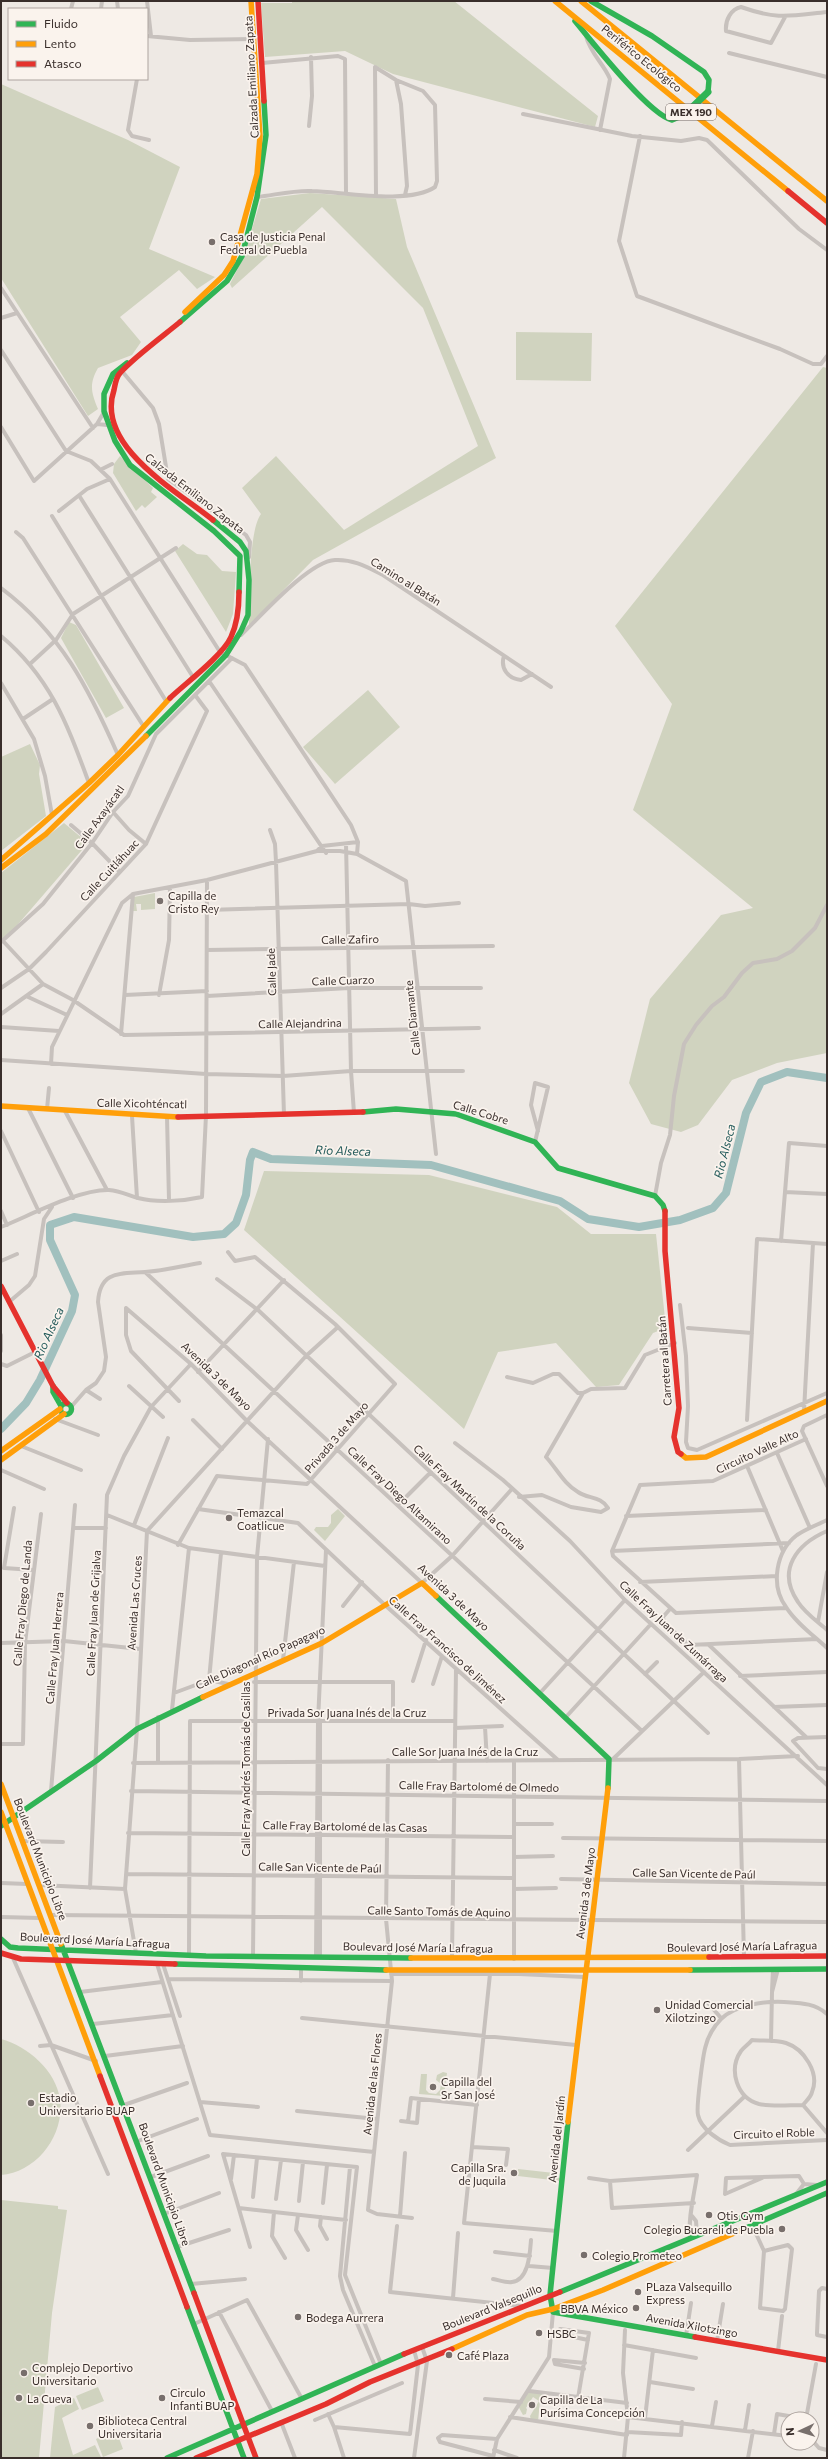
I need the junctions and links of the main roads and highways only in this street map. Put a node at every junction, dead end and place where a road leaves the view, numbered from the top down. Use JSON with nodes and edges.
{"nodes":[{"id":1,"x":251,"y":1,"type":"edge"},
{"id":2,"x":258,"y":1,"type":"edge"},
{"id":3,"x":555,"y":1,"type":"edge"},
{"id":4,"x":582,"y":1,"type":"edge"},
{"id":5,"x":591,"y":1,"type":"edge"},
{"id":6,"x":566,"y":10,"type":"junction"},
{"id":7,"x":827,"y":201,"type":"edge"},
{"id":8,"x":827,"y":223,"type":"edge"},
{"id":9,"x":121,"y":370,"type":"junction"},
{"id":10,"x":226,"y":655,"type":"junction"},
{"id":11,"x":1,"y":860,"type":"edge"},
{"id":12,"x":1,"y":868,"type":"edge"},
{"id":13,"x":1,"y":1106,"type":"edge"},
{"id":14,"x":284,"y":1115,"type":"joint"},
{"id":15,"x":655,"y":1196,"type":"joint"},
{"id":16,"x":1,"y":1286,"type":"edge"},
{"id":17,"x":827,"y":1401,"type":"edge"},
{"id":18,"x":65,"y":1408,"type":"junction"},
{"id":19,"x":1,"y":1451,"type":"edge"},
{"id":20,"x":1,"y":1460,"type":"edge"},
{"id":21,"x":422,"y":1583,"type":"joint"},
{"id":22,"x":1,"y":1784,"type":"edge"},
{"id":23,"x":1,"y":1812,"type":"edge"},
{"id":24,"x":14,"y":1816,"type":"junction"},
{"id":25,"x":3,"y":1824,"type":"edge"},
{"id":26,"x":1,"y":1939,"type":"edge"},
{"id":27,"x":51,"y":1949,"type":"junction"},
{"id":28,"x":64,"y":1950,"type":"junction"},
{"id":29,"x":1,"y":1952,"type":"edge"},
{"id":30,"x":827,"y":1956,"type":"edge"},
{"id":31,"x":588,"y":1959,"type":"junction"},
{"id":32,"x":55,"y":1960,"type":"junction"},
{"id":33,"x":68,"y":1960,"type":"junction"},
{"id":34,"x":827,"y":1969,"type":"edge"},
{"id":35,"x":586,"y":1974,"type":"junction"},
{"id":36,"x":827,"y":2182,"type":"edge"},
{"id":37,"x":827,"y":2194,"type":"edge"},
{"id":38,"x":550,"y":2295,"type":"junction"},
{"id":39,"x":553,"y":2310,"type":"junction"},
{"id":40,"x":827,"y":2360,"type":"edge"},
{"id":41,"x":243,"y":2425,"type":"junction"},
{"id":42,"x":234,"y":2430,"type":"junction"},
{"id":43,"x":248,"y":2437,"type":"junction"},
{"id":44,"x":237,"y":2441,"type":"junction"},
{"id":45,"x":207,"y":2455,"type":"edge"},
{"id":46,"x":167,"y":2458,"type":"edge"},
{"id":47,"x":196,"y":2458,"type":"edge"},
{"id":48,"x":244,"y":2458,"type":"edge"},
{"id":49,"x":256,"y":2458,"type":"edge"}],
"edges":[{"from":1,"to":9,"type":"main road","name":"Calzada Emiliano Zapata"},
{"from":2,"to":9,"type":"main road","name":"Calzada Emiliano Zapata"},
{"from":3,"to":6,"type":"main road","name":"Periférico Ecológico","number":"MEX 190"},
{"from":4,"to":7,"type":"main road","name":"Periférico Ecológico","number":"MEX 190"},
{"from":5,"to":6,"type":"main road","bridge":true},
{"from":6,"to":8,"type":"main road","name":"Periférico Ecológico","number":"MEX 190"},
{"from":9,"to":10,"type":"main road","name":"Calzada Emiliano Zapata"},
{"from":9,"to":10,"type":"main road","name":"Calzada Emiliano Zapata"},
{"from":10,"to":11,"type":"main road","name":"Calzada Emiliano Zapata"},
{"from":10,"to":12,"type":"main road","name":"Calzada Emiliano Zapata"},
{"from":13,"to":14,"type":"main road","name":"Calle Xicohténcatl"},
{"from":14,"to":15,"type":"main road","name":"Calle Cobre"},
{"from":15,"to":17,"type":"main road","name":"Carretera al Batán"},
{"from":16,"to":18,"type":"main road"},
{"from":18,"to":19,"type":"main road"},
{"from":18,"to":20,"type":"main road"},
{"from":21,"to":24,"type":"main road","name":"Calle Diagonal Río Papagayo"},
{"from":21,"to":31,"type":"main road","name":"Avenida 3 de Mayo"},
{"from":22,"to":24,"type":"main road","name":"Boulevard Municipio Libre"},
{"from":23,"to":25,"type":"main road","name":"Boulevard Municipio Libre"},
{"from":24,"to":25,"type":"main road","name":"Calle Diagonal Río Papagayo"},
{"from":24,"to":28,"type":"main road","name":"Boulevard Municipio Libre"},
{"from":25,"to":27,"type":"main road","name":"Boulevard Municipio Libre"},
{"from":26,"to":27,"type":"main road","name":"Boulevard José María Lafragua"},
{"from":27,"to":28,"type":"main road","name":"Boulevard José María Lafragua"},
{"from":27,"to":32,"type":"main road","name":"Boulevard Municipio Libre"},
{"from":28,"to":31,"type":"main road","name":"Boulevard José María Lafragua"},
{"from":28,"to":33,"type":"main road","name":"Boulevard Municipio Libre"},
{"from":29,"to":32,"type":"main road","name":"Boulevard José María Lafragua"},
{"from":30,"to":31,"type":"main road","name":"Boulevard José María Lafragua"},
{"from":31,"to":35,"type":"main road","name":"Avenida 3 de Mayo"},
{"from":32,"to":33,"type":"main road","name":"Boulevard José María Lafragua"},
{"from":32,"to":42,"type":"main road","name":"Boulevard Municipio Libre"},
{"from":33,"to":35,"type":"main road","name":"Boulevard José María Lafragua"},
{"from":33,"to":41,"type":"main road","name":"Boulevard Municipio Libre"},
{"from":34,"to":35,"type":"main road","name":"Boulevard José María Lafragua"},
{"from":35,"to":38,"type":"main road","name":"Avenida del Jardín"},
{"from":36,"to":38,"type":"main road","name":"Boulevard Valsequillo"},
{"from":37,"to":39,"type":"main road","name":"Boulevard Valsequillo"},
{"from":38,"to":39,"type":"main road","name":"Avenida del Jardín"},
{"from":38,"to":41,"type":"main road","name":"Boulevard Valsequillo"},
{"from":39,"to":40,"type":"main road","name":"Avenida Xilotzingo"},
{"from":39,"to":43,"type":"main road","name":"Boulevard Valsequillo"},
{"from":41,"to":42,"type":"main road","name":"Boulevard Valsequillo"},
{"from":41,"to":43,"type":"main road","name":"Boulevard Municipio Libre"},
{"from":42,"to":44,"type":"main road","name":"Boulevard Municipio Libre"},
{"from":42,"to":46,"type":"main road","name":"Boulevard Valsequillo"},
{"from":43,"to":44,"type":"main road","name":"Boulevard Valsequillo"},
{"from":43,"to":49,"type":"main road","name":"Boulevard Municipio Libre"},
{"from":44,"to":45,"type":"main road","name":"Boulevard Valsequillo"},
{"from":44,"to":48,"type":"main road","name":"Boulevard Municipio Libre"},
{"from":45,"to":47,"type":"main road","name":"Boulevard Valsequillo"}]}
